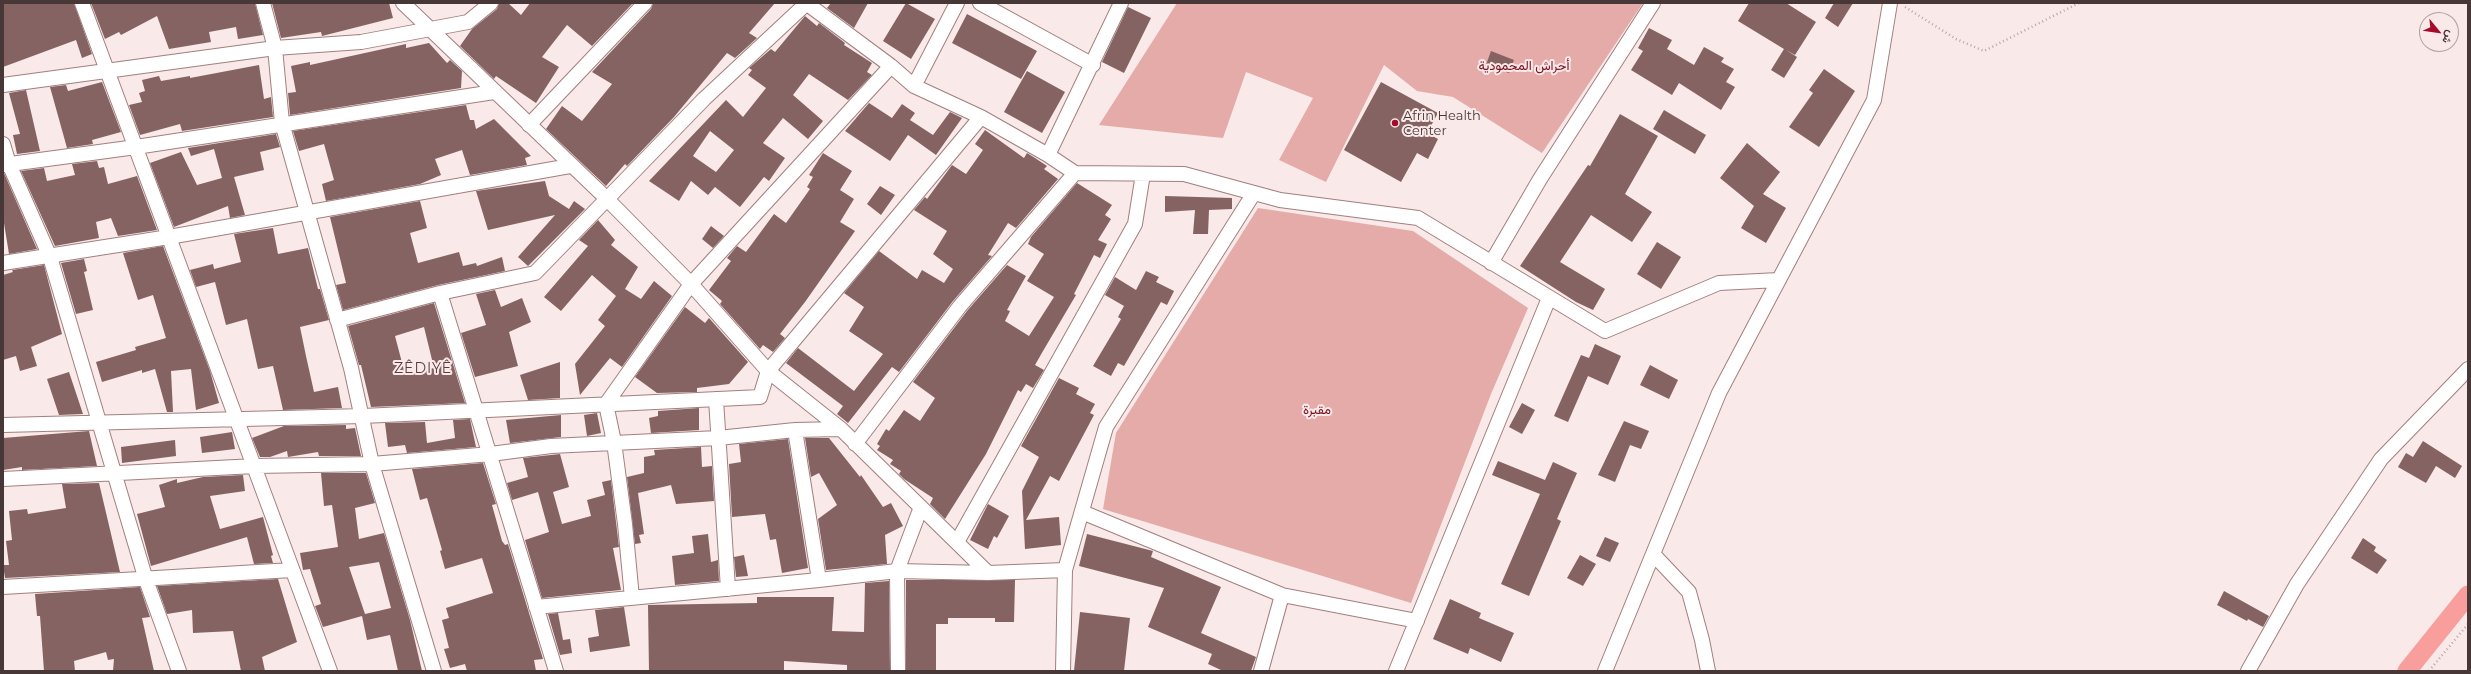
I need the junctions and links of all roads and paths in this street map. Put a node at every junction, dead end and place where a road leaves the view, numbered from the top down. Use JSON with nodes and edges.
{"nodes":[{"id":1,"x":82,"y":3,"type":"edge"},
{"id":2,"x":263,"y":3,"type":"edge"},
{"id":3,"x":403,"y":3,"type":"edge"},
{"id":4,"x":491,"y":3,"type":"edge"},
{"id":5,"x":644,"y":3,"type":"edge"},
{"id":6,"x":807,"y":3,"type":"edge"},
{"id":7,"x":957,"y":3,"type":"edge"},
{"id":8,"x":980,"y":3,"type":"edge"},
{"id":9,"x":1121,"y":3,"type":"edge"},
{"id":10,"x":1653,"y":3,"type":"edge"},
{"id":11,"x":1890,"y":3,"type":"edge"},
{"id":12,"x":1898,"y":3,"type":"edge"},
{"id":13,"x":2079,"y":3,"type":"edge"},
{"id":14,"x":430,"y":29,"type":"junction"},
{"id":15,"x":275,"y":48,"type":"junction"},
{"id":16,"x":1093,"y":65,"type":"junction"},
{"id":17,"x":891,"y":66,"type":"junction"},
{"id":18,"x":105,"y":70,"type":"junction"},
{"id":19,"x":3,"y":85,"type":"edge"},
{"id":20,"x":914,"y":86,"type":"junction"},
{"id":21,"x":494,"y":92,"type":"junction"},
{"id":22,"x":981,"y":117,"type":"junction"},
{"id":23,"x":282,"y":123,"type":"junction"},
{"id":24,"x":529,"y":125,"type":"junction"},
{"id":25,"x":3,"y":144,"type":"edge"},
{"id":26,"x":136,"y":148,"type":"junction"},
{"id":27,"x":1048,"y":155,"type":"junction"},
{"id":28,"x":6,"y":164,"type":"edge"},
{"id":29,"x":570,"y":166,"type":"junction"},
{"id":30,"x":1075,"y":173,"type":"junction"},
{"id":31,"x":1142,"y":174,"type":"junction"},
{"id":32,"x":1254,"y":193,"type":"junction"},
{"id":33,"x":606,"y":198,"type":"junction"},
{"id":34,"x":307,"y":211,"type":"junction"},
{"id":35,"x":169,"y":237,"type":"junction"},
{"id":36,"x":50,"y":257,"type":"junction"},
{"id":37,"x":3,"y":263,"type":"edge"},
{"id":38,"x":1491,"y":263,"type":"junction"},
{"id":39,"x":1779,"y":280,"type":"junction"},
{"id":40,"x":691,"y":284,"type":"junction"},
{"id":41,"x":440,"y":293,"type":"junction"},
{"id":42,"x":1549,"y":298,"type":"junction"},
{"id":43,"x":337,"y":320,"type":"junction"},
{"id":44,"x":2468,"y":369,"type":"edge"},
{"id":45,"x":768,"y":371,"type":"junction"},
{"id":46,"x":716,"y":399,"type":"junction"},
{"id":47,"x":606,"y":404,"type":"junction"},
{"id":48,"x":475,"y":410,"type":"junction"},
{"id":49,"x":363,"y":416,"type":"junction"},
{"id":50,"x":238,"y":420,"type":"junction"},
{"id":51,"x":98,"y":423,"type":"junction"},
{"id":52,"x":3,"y":425,"type":"edge"},
{"id":53,"x":841,"y":429,"type":"junction"},
{"id":54,"x":796,"y":430,"type":"junction"},
{"id":55,"x":718,"y":438,"type":"junction"},
{"id":56,"x":614,"y":442,"type":"junction"},
{"id":57,"x":855,"y":444,"type":"junction"},
{"id":58,"x":491,"y":454,"type":"junction"},
{"id":59,"x":372,"y":464,"type":"junction"},
{"id":60,"x":255,"y":466,"type":"junction"},
{"id":61,"x":114,"y":475,"type":"junction"},
{"id":62,"x":3,"y":479,"type":"edge"},
{"id":63,"x":921,"y":507,"type":"junction"},
{"id":64,"x":1082,"y":512,"type":"junction"},
{"id":65,"x":956,"y":542,"type":"junction"},
{"id":66,"x":1653,"y":554,"type":"junction"},
{"id":67,"x":292,"y":570,"type":"junction"},
{"id":68,"x":1065,"y":570,"type":"junction"},
{"id":69,"x":897,"y":571,"type":"junction"},
{"id":70,"x":988,"y":573,"type":"junction"},
{"id":71,"x":146,"y":580,"type":"junction"},
{"id":72,"x":819,"y":580,"type":"junction"},
{"id":73,"x":3,"y":586,"type":"edge"},
{"id":74,"x":728,"y":589,"type":"junction"},
{"id":75,"x":1282,"y":595,"type":"junction"},
{"id":76,"x":632,"y":598,"type":"junction"},
{"id":77,"x":536,"y":607,"type":"junction"},
{"id":78,"x":1417,"y":621,"type":"junction"},
{"id":79,"x":2468,"y":624,"type":"edge"},
{"id":80,"x":179,"y":671,"type":"edge"},
{"id":81,"x":330,"y":671,"type":"edge"},
{"id":82,"x":434,"y":671,"type":"edge"},
{"id":83,"x":556,"y":671,"type":"edge"},
{"id":84,"x":898,"y":671,"type":"edge"},
{"id":85,"x":1063,"y":671,"type":"edge"},
{"id":86,"x":1261,"y":671,"type":"edge"},
{"id":87,"x":1396,"y":671,"type":"edge"},
{"id":88,"x":1605,"y":671,"type":"edge"},
{"id":89,"x":1708,"y":671,"type":"edge"},
{"id":90,"x":2248,"y":671,"type":"edge"},
{"id":91,"x":2429,"y":671,"type":"edge"}],
"edges":[{"from":1,"to":18,"type":"street"},
{"from":2,"to":15,"type":"street"},
{"from":3,"to":14,"type":"street"},
{"from":4,"to":14,"type":"street"},
{"from":5,"to":24,"type":"street"},
{"from":6,"to":17,"type":"street"},
{"from":6,"to":33,"type":"street"},
{"from":7,"to":20,"type":"street"},
{"from":8,"to":16,"type":"street"},
{"from":9,"to":16,"type":"street"},
{"from":10,"to":38,"type":"street"},
{"from":11,"to":39,"type":"street"},
{"from":12,"to":13,"type":"path"},
{"from":14,"to":15,"type":"street"},
{"from":14,"to":21,"type":"street"},
{"from":15,"to":18,"type":"street"},
{"from":15,"to":23,"type":"street"},
{"from":16,"to":27,"type":"street"},
{"from":17,"to":20,"type":"street"},
{"from":17,"to":40,"type":"street"},
{"from":18,"to":19,"type":"street"},
{"from":18,"to":26,"type":"street"},
{"from":20,"to":22,"type":"street"},
{"from":21,"to":23,"type":"street"},
{"from":21,"to":24,"type":"street"},
{"from":22,"to":27,"type":"street"},
{"from":22,"to":45,"type":"street"},
{"from":23,"to":26,"type":"street"},
{"from":23,"to":34,"type":"street"},
{"from":24,"to":29,"type":"street"},
{"from":25,"to":28,"type":"street"},
{"from":26,"to":28,"type":"street"},
{"from":26,"to":35,"type":"street"},
{"from":27,"to":30,"type":"street"},
{"from":28,"to":36,"type":"street"},
{"from":29,"to":33,"type":"street"},
{"from":29,"to":34,"type":"street"},
{"from":30,"to":31,"type":"street"},
{"from":30,"to":57,"type":"street"},
{"from":31,"to":32,"type":"street"},
{"from":31,"to":65,"type":"street"},
{"from":32,"to":38,"type":"street"},
{"from":32,"to":64,"type":"street"},
{"from":33,"to":40,"type":"street"},
{"from":33,"to":41,"type":"street"},
{"from":34,"to":35,"type":"street"},
{"from":34,"to":43,"type":"street"},
{"from":35,"to":36,"type":"street"},
{"from":35,"to":50,"type":"street"},
{"from":36,"to":37,"type":"street"},
{"from":36,"to":51,"type":"street"},
{"from":38,"to":42,"type":"street"},
{"from":39,"to":42,"type":"street"},
{"from":39,"to":66,"type":"street"},
{"from":40,"to":45,"type":"street"},
{"from":40,"to":47,"type":"street"},
{"from":41,"to":43,"type":"street"},
{"from":41,"to":48,"type":"street"},
{"from":42,"to":78,"type":"street"},
{"from":43,"to":49,"type":"street"},
{"from":44,"to":90,"type":"street"},
{"from":45,"to":46,"type":"street"},
{"from":45,"to":53,"type":"street"},
{"from":46,"to":47,"type":"street"},
{"from":46,"to":55,"type":"street"},
{"from":47,"to":48,"type":"street"},
{"from":47,"to":56,"type":"street"},
{"from":48,"to":49,"type":"street"},
{"from":48,"to":58,"type":"street"},
{"from":49,"to":50,"type":"street"},
{"from":49,"to":59,"type":"street"},
{"from":50,"to":51,"type":"street"},
{"from":50,"to":60,"type":"street"},
{"from":51,"to":52,"type":"street"},
{"from":51,"to":61,"type":"street"},
{"from":53,"to":54,"type":"street"},
{"from":53,"to":57,"type":"street"},
{"from":54,"to":55,"type":"street"},
{"from":54,"to":72,"type":"street"},
{"from":55,"to":56,"type":"street"},
{"from":55,"to":74,"type":"street"},
{"from":56,"to":58,"type":"street"},
{"from":56,"to":76,"type":"street"},
{"from":57,"to":63,"type":"street"},
{"from":58,"to":59,"type":"street"},
{"from":58,"to":77,"type":"street"},
{"from":59,"to":60,"type":"street"},
{"from":59,"to":82,"type":"street"},
{"from":60,"to":61,"type":"street"},
{"from":60,"to":67,"type":"street"},
{"from":61,"to":62,"type":"street"},
{"from":61,"to":71,"type":"street"},
{"from":63,"to":65,"type":"street"},
{"from":63,"to":69,"type":"street"},
{"from":64,"to":68,"type":"street"},
{"from":64,"to":75,"type":"street"},
{"from":65,"to":70,"type":"street"},
{"from":66,"to":88,"type":"street"},
{"from":66,"to":89,"type":"street"},
{"from":67,"to":71,"type":"street"},
{"from":67,"to":81,"type":"street"},
{"from":68,"to":70,"type":"street"},
{"from":68,"to":85,"type":"street"},
{"from":69,"to":70,"type":"street"},
{"from":69,"to":72,"type":"street"},
{"from":69,"to":84,"type":"street"},
{"from":71,"to":73,"type":"street"},
{"from":71,"to":80,"type":"street"},
{"from":72,"to":74,"type":"street"},
{"from":74,"to":76,"type":"street"},
{"from":75,"to":78,"type":"street"},
{"from":75,"to":86,"type":"street"},
{"from":76,"to":77,"type":"street"},
{"from":77,"to":83,"type":"street"},
{"from":78,"to":87,"type":"street"},
{"from":79,"to":91,"type":"path"}]}
